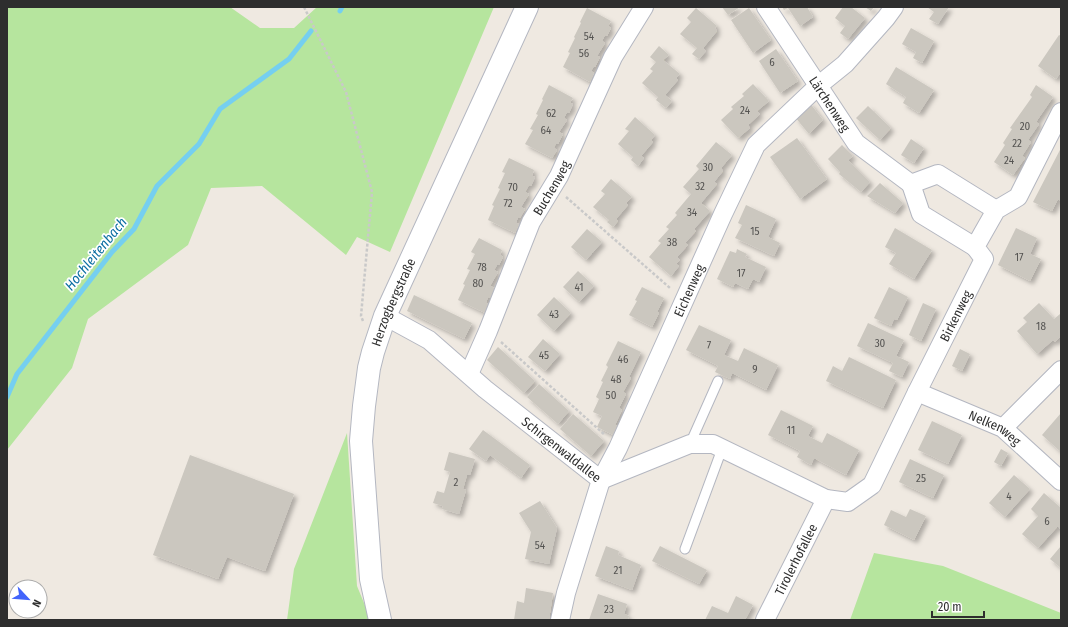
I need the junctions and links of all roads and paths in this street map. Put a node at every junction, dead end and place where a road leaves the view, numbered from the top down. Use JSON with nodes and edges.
{"nodes":[{"id":1,"x":304,"y":7,"type":"edge"},
{"id":2,"x":527,"y":7,"type":"edge"},
{"id":3,"x":644,"y":7,"type":"edge"},
{"id":4,"x":766,"y":7,"type":"edge"},
{"id":5,"x":894,"y":7,"type":"edge"},
{"id":6,"x":818,"y":85,"type":"junction"},
{"id":7,"x":1061,"y":112,"type":"edge"},
{"id":8,"x":911,"y":184,"type":"junction"},
{"id":9,"x":553,"y":186,"type":"junction"},
{"id":10,"x":996,"y":210,"type":"junction"},
{"id":11,"x":975,"y":248,"type":"junction"},
{"id":12,"x":684,"y":300,"type":"junction"},
{"id":13,"x":385,"y":316,"type":"junction"},
{"id":14,"x":363,"y":323,"type":"dead end"},
{"id":15,"x":488,"y":330,"type":"junction"},
{"id":16,"x":1061,"y":370,"type":"edge"},
{"id":17,"x":469,"y":374,"type":"junction"},
{"id":18,"x":718,"y":381,"type":"dead end"},
{"id":19,"x":917,"y":392,"type":"junction"},
{"id":20,"x":1003,"y":428,"type":"junction"},
{"id":21,"x":690,"y":444,"type":"junction"},
{"id":22,"x":618,"y":448,"type":"junction"},
{"id":23,"x":722,"y":448,"type":"junction"},
{"id":24,"x":601,"y":480,"type":"junction"},
{"id":25,"x":1061,"y":481,"type":"edge"},
{"id":26,"x":826,"y":499,"type":"junction"},
{"id":27,"x":685,"y":549,"type":"dead end"},
{"id":28,"x":380,"y":620,"type":"edge"},
{"id":29,"x":560,"y":620,"type":"edge"},
{"id":30,"x":765,"y":620,"type":"edge"}],
"edges":[{"from":1,"to":14,"type":"path"},
{"from":2,"to":13,"type":"main road","name":"Herzogbergstraße"},
{"from":3,"to":9,"type":"street","name":"Buchenweg"},
{"from":4,"to":6,"type":"street","name":"Lärchenweg"},
{"from":5,"to":6,"type":"street","name":"Eichenweg"},
{"from":6,"to":8,"type":"street","name":"Lärchenweg"},
{"from":6,"to":12,"type":"street","name":"Eichenweg"},
{"from":7,"to":10,"type":"street"},
{"from":8,"to":10,"type":"street"},
{"from":8,"to":11,"type":"street"},
{"from":9,"to":12,"type":"path"},
{"from":9,"to":15,"type":"street","name":"Buchenweg"},
{"from":10,"to":11,"type":"street"},
{"from":11,"to":19,"type":"street","name":"Birkenweg"},
{"from":12,"to":22,"type":"street","name":"Eichenweg"},
{"from":13,"to":17,"type":"street","name":"Schirgenwaldallee"},
{"from":13,"to":28,"type":"main road","name":"Herzogbergstraße"},
{"from":15,"to":17,"type":"street","name":"Buchenweg"},
{"from":15,"to":22,"type":"path"},
{"from":16,"to":20,"type":"street"},
{"from":17,"to":24,"type":"street","name":"Schirgenwaldallee"},
{"from":18,"to":21,"type":"lane"},
{"from":19,"to":20,"type":"street","name":"Nelkenweg"},
{"from":19,"to":26,"type":"street","name":"Birkenweg"},
{"from":20,"to":25,"type":"street","name":"Nelkenweg"},
{"from":21,"to":23,"type":"street","name":"Schirgenwaldallee"},
{"from":21,"to":24,"type":"street","name":"Schirgenwaldallee"},
{"from":22,"to":24,"type":"street","name":"Eichenweg"},
{"from":23,"to":26,"type":"street","name":"Schirgenwaldallee"},
{"from":23,"to":27,"type":"lane"},
{"from":24,"to":29,"type":"street","name":"Eichenweg"},
{"from":26,"to":30,"type":"street","name":"Tirolerhofallee"}]}
